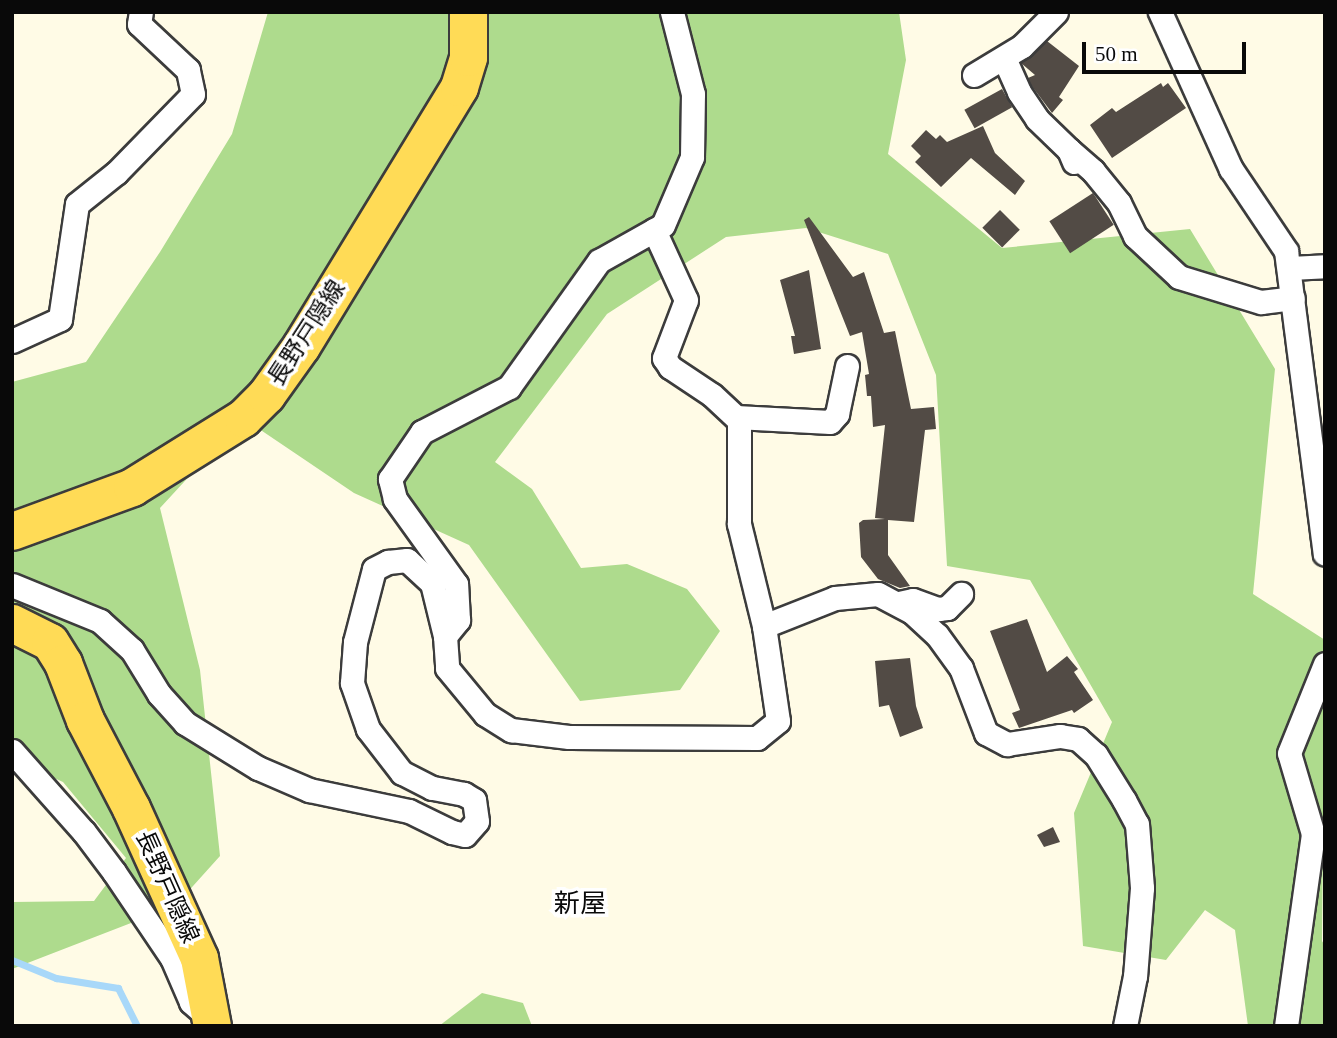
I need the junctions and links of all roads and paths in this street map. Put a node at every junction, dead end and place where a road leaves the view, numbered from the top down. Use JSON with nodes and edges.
{"nodes":[{"id":1,"x":141,"y":12,"type":"edge"},
{"id":2,"x":468,"y":12,"type":"edge"},
{"id":3,"x":672,"y":12,"type":"edge"},
{"id":4,"x":1056,"y":12,"type":"edge"},
{"id":5,"x":1160,"y":12,"type":"edge"},
{"id":6,"x":1004,"y":58,"type":"junction"},
{"id":7,"x":974,"y":75,"type":"dead end"},
{"id":8,"x":1069,"y":150,"type":"junction"},
{"id":9,"x":1081,"y":181,"type":"dead end"},
{"id":10,"x":654,"y":230,"type":"junction"},
{"id":11,"x":1325,"y":266,"type":"edge"},
{"id":12,"x":1290,"y":268,"type":"junction"},
{"id":13,"x":1293,"y":298,"type":"junction"},
{"id":14,"x":12,"y":341,"type":"edge"},
{"id":15,"x":846,"y":366,"type":"dead end"},
{"id":16,"x":736,"y":417,"type":"junction"},
{"id":17,"x":12,"y":531,"type":"edge"},
{"id":18,"x":1325,"y":554,"type":"edge"},
{"id":19,"x":12,"y":585,"type":"edge"},
{"id":20,"x":961,"y":594,"type":"dead end"},
{"id":21,"x":899,"y":603,"type":"junction"},
{"id":22,"x":12,"y":623,"type":"edge"},
{"id":23,"x":764,"y":626,"type":"junction"},
{"id":24,"x":445,"y":636,"type":"junction"},
{"id":25,"x":1325,"y":664,"type":"edge"},
{"id":26,"x":12,"y":751,"type":"edge"},
{"id":27,"x":1319,"y":839,"type":"edge"},
{"id":28,"x":211,"y":1022,"type":"edge"},
{"id":29,"x":1125,"y":1026,"type":"edge"},
{"id":30,"x":1286,"y":1026,"type":"edge"}],
"edges":[{"from":1,"to":14,"type":"street"},
{"from":2,"to":17,"type":"main road","name":"長野戸隠線"},
{"from":3,"to":10,"type":"street"},
{"from":4,"to":6,"type":"street"},
{"from":5,"to":12,"type":"street"},
{"from":6,"to":7,"type":"street"},
{"from":6,"to":8,"type":"street"},
{"from":8,"to":9,"type":"street"},
{"from":8,"to":13,"type":"street"},
{"from":10,"to":16,"type":"street"},
{"from":10,"to":24,"type":"street"},
{"from":11,"to":12,"type":"street"},
{"from":12,"to":13,"type":"street"},
{"from":13,"to":18,"type":"street"},
{"from":15,"to":16,"type":"street"},
{"from":16,"to":23,"type":"street"},
{"from":19,"to":24,"type":"street"},
{"from":20,"to":21,"type":"street"},
{"from":21,"to":23,"type":"street"},
{"from":21,"to":29,"type":"street"},
{"from":22,"to":28,"type":"main road","name":"長野戸隠線"},
{"from":23,"to":24,"type":"street"},
{"from":25,"to":27,"type":"street"},
{"from":26,"to":28,"type":"street"},
{"from":27,"to":30,"type":"street"}]}
